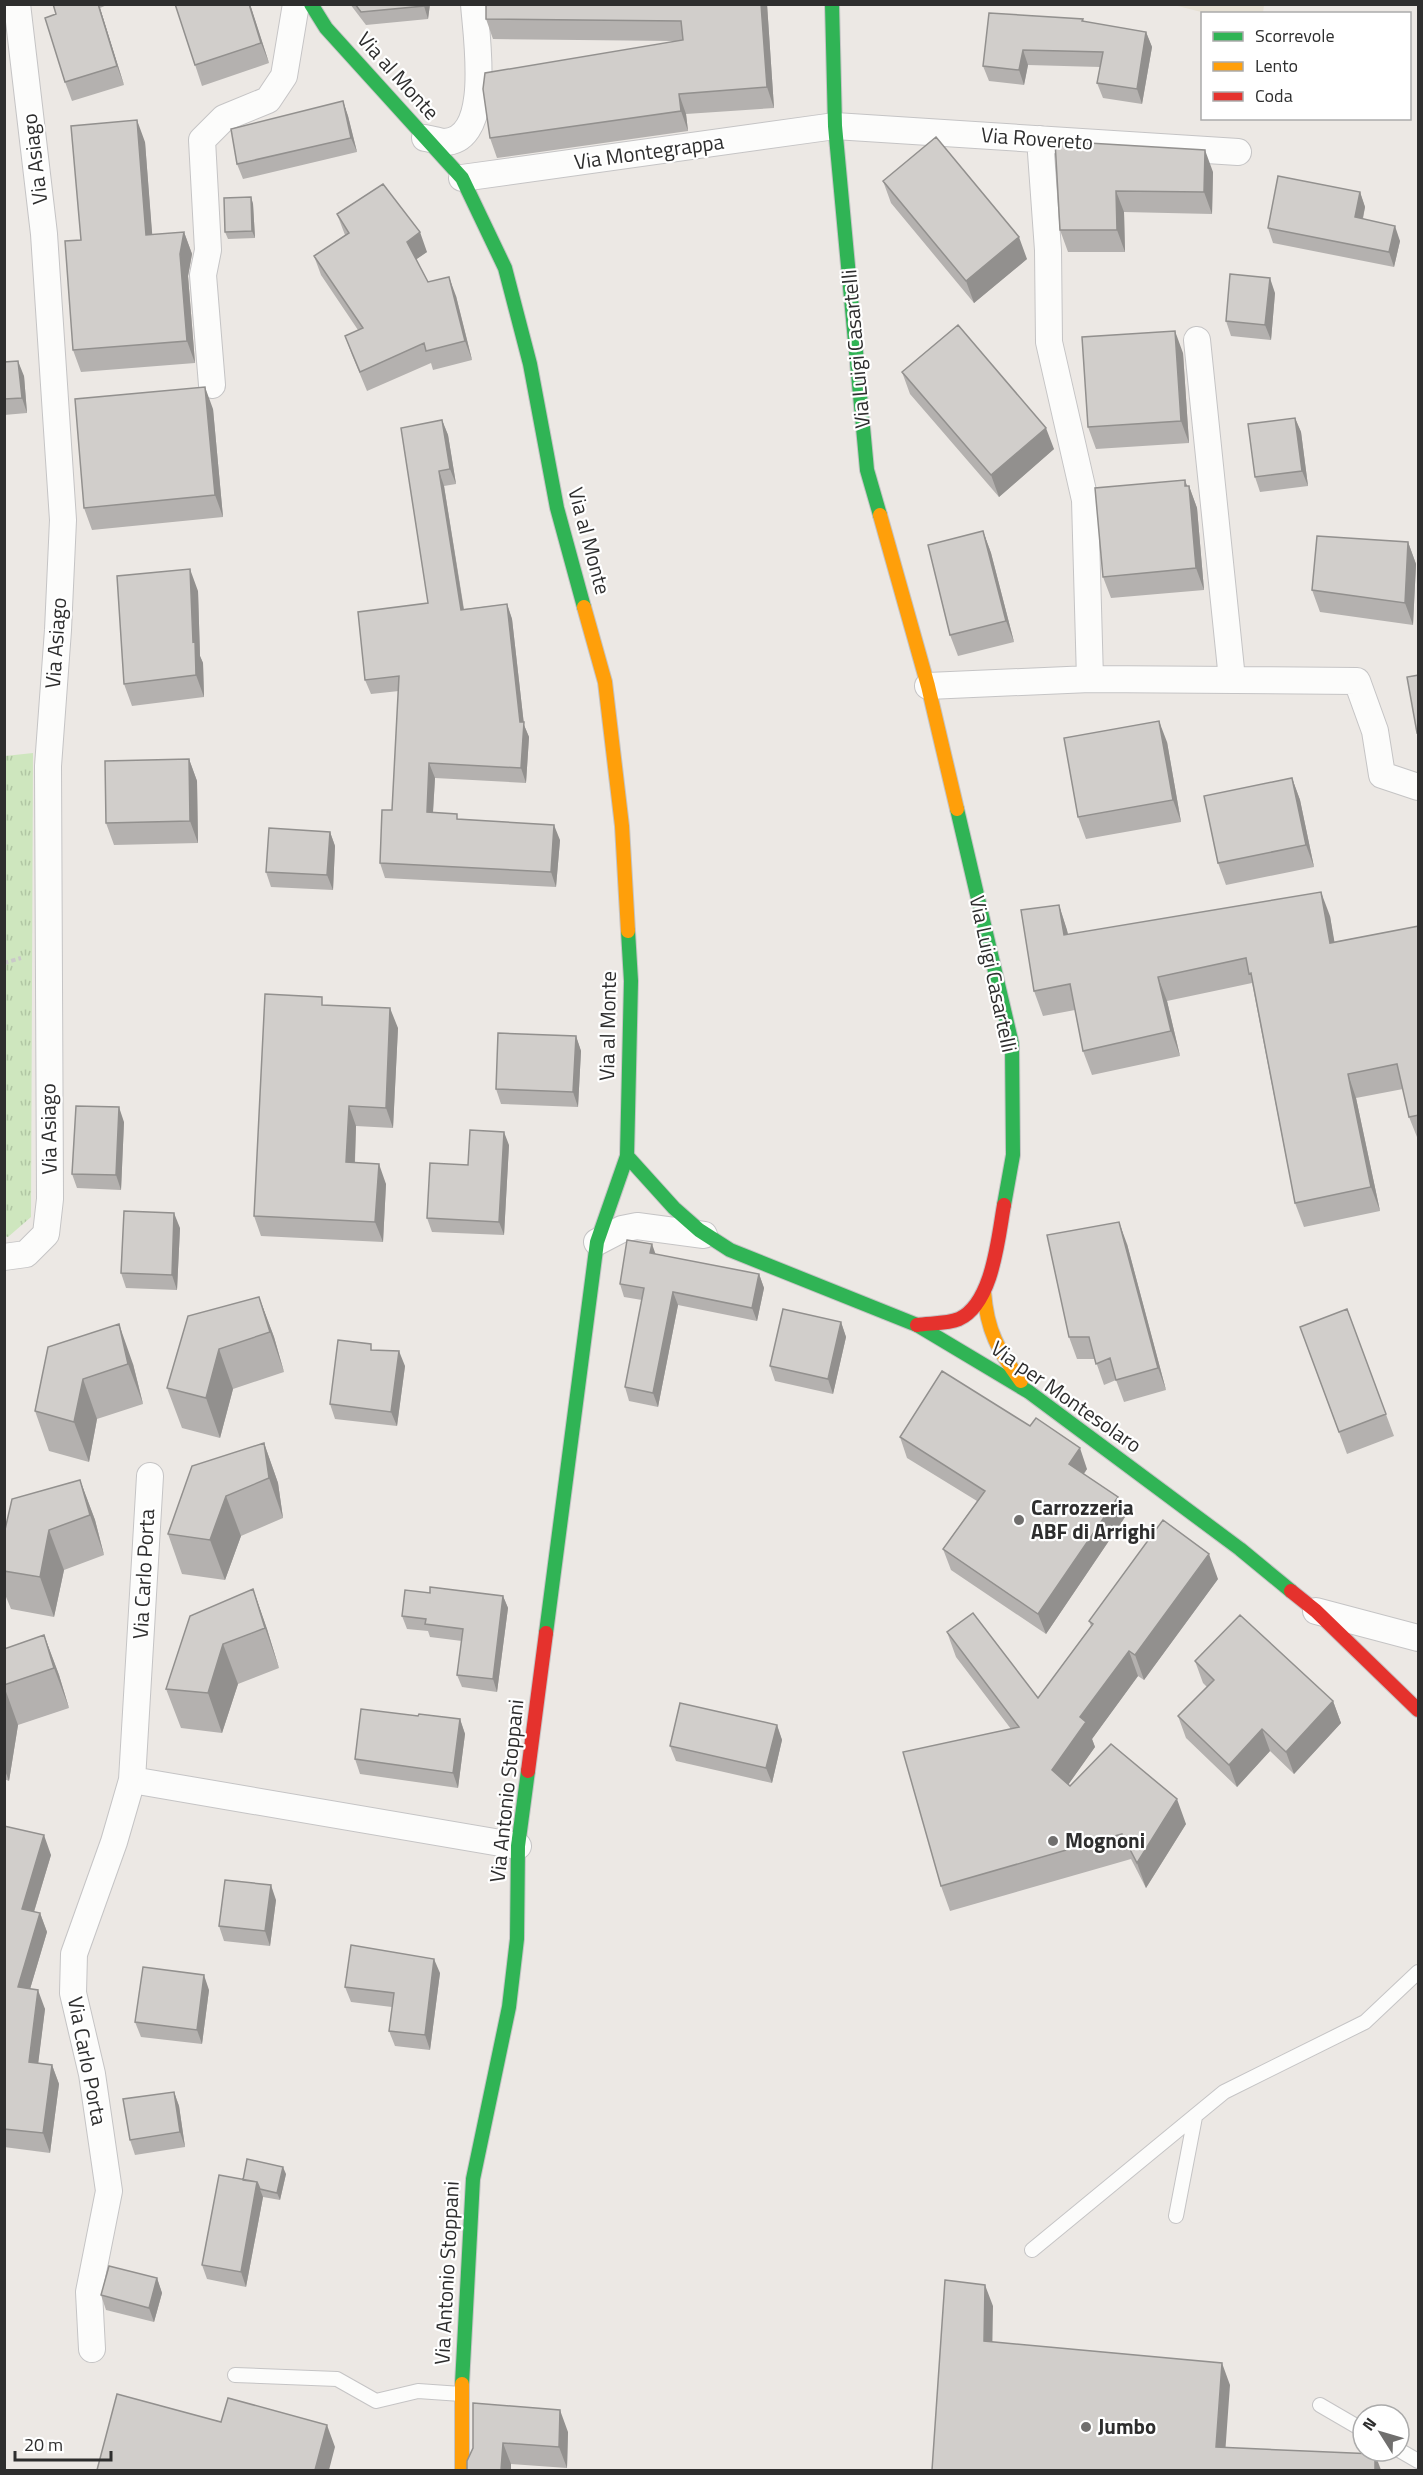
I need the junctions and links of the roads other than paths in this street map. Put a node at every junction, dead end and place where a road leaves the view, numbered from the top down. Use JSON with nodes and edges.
{"nodes":[{"id":1,"x":17,"y":4,"type":"edge"},
{"id":2,"x":296,"y":4,"type":"edge"},
{"id":3,"x":312,"y":4,"type":"edge"},
{"id":4,"x":474,"y":4,"type":"edge"},
{"id":5,"x":832,"y":4,"type":"edge"},
{"id":6,"x":835,"y":126,"type":"junction"},
{"id":7,"x":425,"y":138,"type":"junction"},
{"id":8,"x":1040,"y":139,"type":"junction"},
{"id":9,"x":1239,"y":152,"type":"dead end"},
{"id":10,"x":462,"y":178,"type":"junction"},
{"id":11,"x":1197,"y":340,"type":"dead end"},
{"id":12,"x":212,"y":385,"type":"dead end"},
{"id":13,"x":1090,"y":679,"type":"junction"},
{"id":14,"x":1232,"y":679,"type":"junction"},
{"id":15,"x":928,"y":686,"type":"junction"},
{"id":16,"x":1418,"y":787,"type":"edge"},
{"id":17,"x":627,"y":1156,"type":"junction"},
{"id":18,"x":704,"y":1235,"type":"junction"},
{"id":19,"x":597,"y":1242,"type":"junction"},
{"id":20,"x":4,"y":1257,"type":"edge"},
{"id":21,"x":984,"y":1292,"type":"junction"},
{"id":22,"x":916,"y":1325,"type":"junction"},
{"id":23,"x":1029,"y":1392,"type":"junction"},
{"id":24,"x":150,"y":1476,"type":"dead end"},
{"id":25,"x":1316,"y":1611,"type":"junction"},
{"id":26,"x":1419,"y":1638,"type":"edge"},
{"id":27,"x":1419,"y":1710,"type":"edge"},
{"id":28,"x":132,"y":1780,"type":"junction"},
{"id":29,"x":519,"y":1846,"type":"junction"},
{"id":30,"x":1419,"y":1972,"type":"edge"},
{"id":31,"x":1195,"y":2116,"type":"junction"},
{"id":32,"x":1176,"y":2216,"type":"dead end"},
{"id":33,"x":1032,"y":2250,"type":"dead end"},
{"id":34,"x":92,"y":2349,"type":"dead end"},
{"id":35,"x":235,"y":2375,"type":"dead end"},
{"id":36,"x":461,"y":2394,"type":"junction"},
{"id":37,"x":1320,"y":2405,"type":"dead end"},
{"id":38,"x":1351,"y":2423,"type":"edge"},
{"id":39,"x":462,"y":2470,"type":"edge"}],
"edges":[{"from":1,"to":20,"type":"street","name":"Via Asiago"},
{"from":2,"to":12,"type":"street"},
{"from":3,"to":7,"type":"street","name":"Via al Monte"},
{"from":4,"to":7,"type":"street"},
{"from":5,"to":6,"type":"street","name":"Via Luigi Casartelli"},
{"from":6,"to":8,"type":"street","name":"Via Rovereto"},
{"from":6,"to":10,"type":"street","name":"Via Montegrappa"},
{"from":6,"to":15,"type":"street","name":"Via Luigi Casartelli"},
{"from":7,"to":10,"type":"street","name":"Via al Monte"},
{"from":8,"to":9,"type":"street","name":"Via Rovereto"},
{"from":8,"to":13,"type":"street"},
{"from":10,"to":17,"type":"street","name":"Via al Monte"},
{"from":11,"to":14,"type":"street"},
{"from":13,"to":14,"type":"street"},
{"from":13,"to":15,"type":"street"},
{"from":14,"to":16,"type":"street"},
{"from":15,"to":21,"type":"street","name":"Via Luigi Casartelli"},
{"from":17,"to":18,"type":"street","name":"Via per Montesolaro"},
{"from":17,"to":19,"type":"street","name":"Via Antonio Stoppani"},
{"from":18,"to":19,"type":"street"},
{"from":18,"to":22,"type":"street","name":"Via per Montesolaro"},
{"from":19,"to":29,"type":"street","name":"Via Antonio Stoppani"},
{"from":21,"to":22,"type":"street","name":"Via Luigi Casartelli"},
{"from":21,"to":23,"type":"street"},
{"from":22,"to":23,"type":"street","name":"Via per Montesolaro"},
{"from":23,"to":25,"type":"street","name":"Via per Montesolaro"},
{"from":24,"to":28,"type":"street","name":"Via Carlo Porta"},
{"from":25,"to":26,"type":"street"},
{"from":25,"to":27,"type":"street","name":"Via per Montesolaro"},
{"from":28,"to":29,"type":"street"},
{"from":28,"to":34,"type":"street","name":"Via Carlo Porta"},
{"from":29,"to":36,"type":"street","name":"Via Antonio Stoppani"},
{"from":30,"to":31,"type":"lane"},
{"from":31,"to":32,"type":"lane"},
{"from":31,"to":33,"type":"lane"},
{"from":35,"to":36,"type":"lane"},
{"from":36,"to":39,"type":"street","name":"Via Antonio Stoppani"},
{"from":37,"to":38,"type":"lane"}]}
